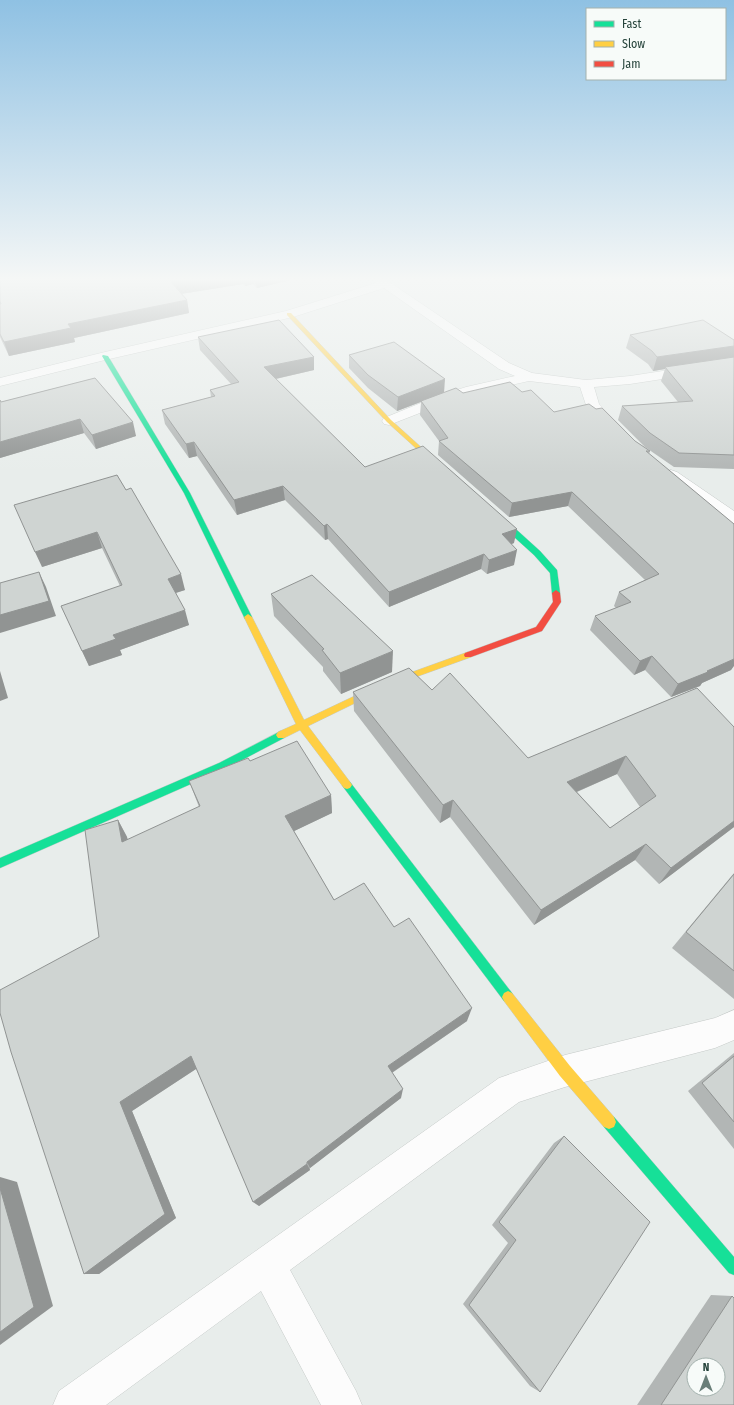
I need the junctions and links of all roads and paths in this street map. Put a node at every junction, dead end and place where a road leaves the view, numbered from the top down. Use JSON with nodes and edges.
{"nodes":[{"id":1,"x":164,"y":343,"type":"edge"},
{"id":2,"x":315,"y":343,"type":"edge"},
{"id":3,"x":470,"y":343,"type":"edge"},
{"id":4,"x":105,"y":356,"type":"junction"},
{"id":5,"x":734,"y":364,"type":"edge"},
{"id":6,"x":529,"y":377,"type":"junction"},
{"id":7,"x":0,"y":382,"type":"edge"},
{"id":8,"x":586,"y":384,"type":"junction"},
{"id":9,"x":389,"y":422,"type":"junction"},
{"id":10,"x":628,"y":441,"type":"edge"},
{"id":11,"x":661,"y":468,"type":"edge"},
{"id":12,"x":448,"y":474,"type":"edge"},
{"id":13,"x":490,"y":511,"type":"edge"},
{"id":14,"x":734,"y":519,"type":"edge"},
{"id":15,"x":301,"y":724,"type":"junction"},
{"id":16,"x":0,"y":863,"type":"edge"},
{"id":17,"x":734,"y":1025,"type":"edge"},
{"id":18,"x":565,"y":1071,"type":"junction"},
{"id":19,"x":267,"y":1265,"type":"junction"},
{"id":20,"x":734,"y":1268,"type":"edge"},
{"id":21,"x":73,"y":1405,"type":"edge"},
{"id":22,"x":342,"y":1405,"type":"edge"}],
"edges":[{"from":1,"to":4,"type":"street"},
{"from":2,"to":9,"type":"street"},
{"from":3,"to":6,"type":"street"},
{"from":4,"to":7,"type":"street"},
{"from":4,"to":15,"type":"street"},
{"from":5,"to":8,"type":"street"},
{"from":6,"to":8,"type":"street"},
{"from":6,"to":9,"type":"street"},
{"from":8,"to":10,"type":"street"},
{"from":9,"to":12,"type":"street"},
{"from":11,"to":14,"type":"street"},
{"from":13,"to":15,"type":"street"},
{"from":15,"to":16,"type":"street"},
{"from":15,"to":18,"type":"street"},
{"from":17,"to":18,"type":"street"},
{"from":18,"to":19,"type":"street"},
{"from":18,"to":20,"type":"street"},
{"from":19,"to":21,"type":"street"},
{"from":19,"to":22,"type":"street"}]}
